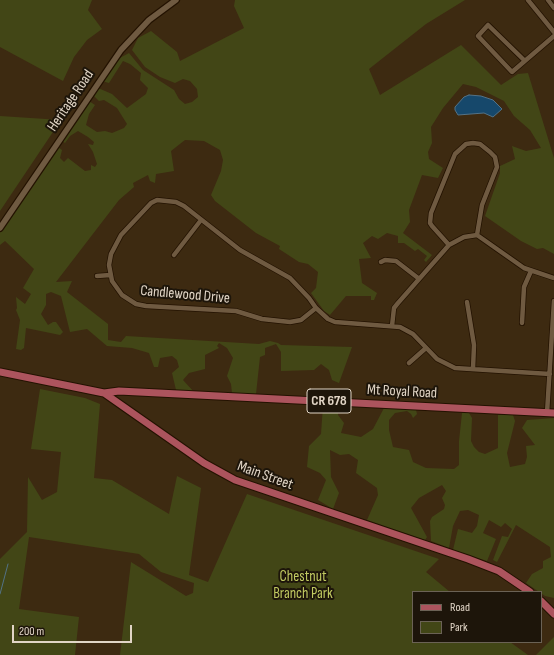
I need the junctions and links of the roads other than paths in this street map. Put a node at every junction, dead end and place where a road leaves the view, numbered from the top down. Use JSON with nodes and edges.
{"nodes":[{"id":1,"x":176,"y":0,"type":"edge"},
{"id":2,"x":528,"y":0,"type":"edge"},
{"id":3,"x":548,"y":0,"type":"edge"},
{"id":4,"x":554,"y":8,"type":"edge"},
{"id":5,"x":554,"y":32,"type":"edge"},
{"id":6,"x":553,"y":37,"type":"edge"},
{"id":7,"x":525,"y":61,"type":"junction"},
{"id":8,"x":201,"y":220,"type":"junction"},
{"id":9,"x":0,"y":228,"type":"edge"},
{"id":10,"x":477,"y":235,"type":"junction"},
{"id":11,"x":449,"y":245,"type":"junction"},
{"id":12,"x":174,"y":255,"type":"dead end"},
{"id":13,"x":381,"y":262,"type":"dead end"},
{"id":14,"x":531,"y":271,"type":"junction"},
{"id":15,"x":110,"y":275,"type":"junction"},
{"id":16,"x":97,"y":276,"type":"dead end"},
{"id":17,"x":418,"y":278,"type":"junction"},
{"id":18,"x":554,"y":278,"type":"edge"},
{"id":19,"x":554,"y":301,"type":"edge"},
{"id":20,"x":467,"y":302,"type":"dead end"},
{"id":21,"x":316,"y":308,"type":"junction"},
{"id":22,"x":554,"y":310,"type":"edge"},
{"id":23,"x":522,"y":323,"type":"dead end"},
{"id":24,"x":392,"y":326,"type":"junction"},
{"id":25,"x":426,"y":348,"type":"junction"},
{"id":26,"x":408,"y":363,"type":"dead end"},
{"id":27,"x":473,"y":369,"type":"junction"},
{"id":28,"x":0,"y":372,"type":"edge"},
{"id":29,"x":550,"y":374,"type":"junction"},
{"id":30,"x":137,"y":392,"type":"junction"},
{"id":31,"x":104,"y":393,"type":"junction"},
{"id":32,"x":550,"y":413,"type":"edge"},
{"id":33,"x":134,"y":415,"type":"junction"},
{"id":34,"x":529,"y":591,"type":"edge"},
{"id":35,"x":542,"y":602,"type":"edge"},
{"id":36,"x":554,"y":614,"type":"edge"}],
"edges":[{"from":1,"to":9,"type":"street","name":"Heritage Road"},
{"from":2,"to":5,"type":"street"},
{"from":3,"to":4,"type":"street"},
{"from":6,"to":7,"type":"street"},
{"from":7,"to":7,"type":"street"},
{"from":8,"to":12,"type":"street"},
{"from":8,"to":15,"type":"street"},
{"from":8,"to":21,"type":"street"},
{"from":10,"to":11,"type":"street"},
{"from":10,"to":11,"type":"street"},
{"from":10,"to":14,"type":"street"},
{"from":11,"to":17,"type":"street"},
{"from":13,"to":17,"type":"street"},
{"from":14,"to":18,"type":"street"},
{"from":14,"to":23,"type":"street"},
{"from":15,"to":16,"type":"street"},
{"from":15,"to":21,"type":"street","name":"Candlewood Drive"},
{"from":17,"to":24,"type":"street"},
{"from":19,"to":22,"type":"street"},
{"from":20,"to":27,"type":"street"},
{"from":21,"to":24,"type":"street"},
{"from":22,"to":29,"type":"street"},
{"from":24,"to":25,"type":"street"},
{"from":25,"to":26,"type":"street"},
{"from":25,"to":27,"type":"street"},
{"from":27,"to":29,"type":"street"},
{"from":28,"to":31,"type":"main road","name":"Main Street"},
{"from":29,"to":32,"type":"street"},
{"from":30,"to":31,"type":"main road","name":"Mt Royal Road","number":"CR 678"},
{"from":30,"to":32,"type":"main road","name":"Mt Royal Road","number":"CR 678"},
{"from":30,"to":33,"type":"main road"},
{"from":31,"to":33,"type":"main road","name":"Main Street"},
{"from":33,"to":34,"type":"main road","name":"Main Street"},
{"from":35,"to":36,"type":"main road"}]}
